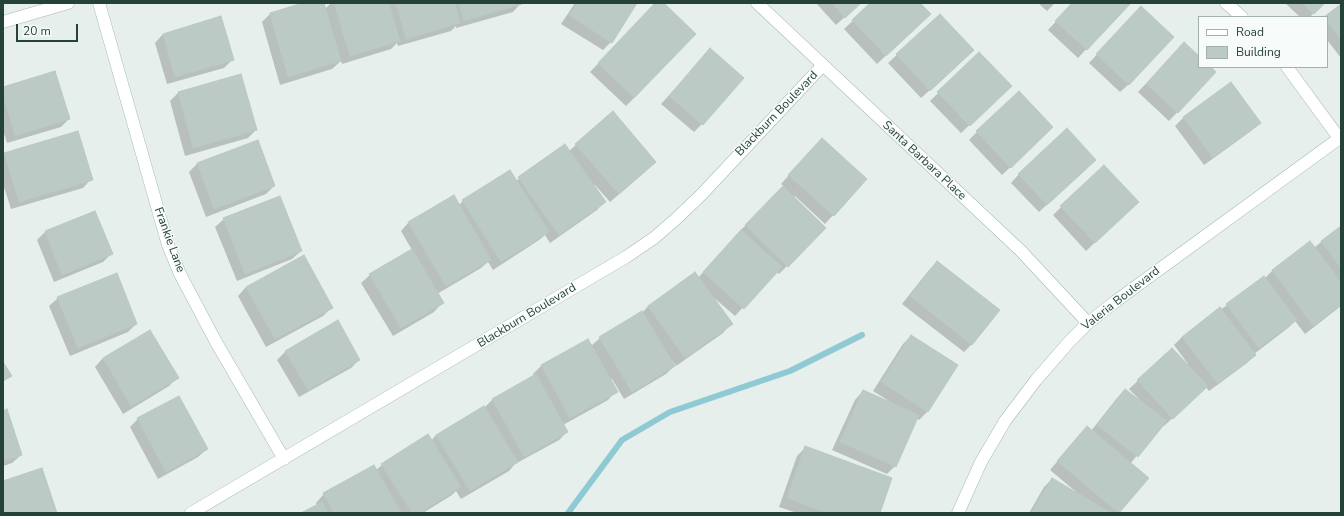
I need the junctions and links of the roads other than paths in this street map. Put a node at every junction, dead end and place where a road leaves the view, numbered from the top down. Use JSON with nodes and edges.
{"nodes":[{"id":1,"x":68,"y":3,"type":"edge"},
{"id":2,"x":99,"y":3,"type":"edge"},
{"id":3,"x":757,"y":3,"type":"edge"},
{"id":4,"x":1226,"y":3,"type":"edge"},
{"id":5,"x":1241,"y":16,"type":"edge"},
{"id":6,"x":3,"y":22,"type":"edge"},
{"id":7,"x":822,"y":66,"type":"junction"},
{"id":8,"x":1288,"y":68,"type":"edge"},
{"id":9,"x":1340,"y":138,"type":"edge"},
{"id":10,"x":1088,"y":323,"type":"junction"},
{"id":11,"x":284,"y":459,"type":"junction"},
{"id":12,"x":191,"y":513,"type":"edge"},
{"id":13,"x":958,"y":513,"type":"edge"}],
"edges":[{"from":1,"to":6,"type":"street"},
{"from":2,"to":11,"type":"street","name":"Frankie Lane"},
{"from":3,"to":7,"type":"street","name":"Santa Barbara Place"},
{"from":4,"to":5,"type":"street"},
{"from":7,"to":10,"type":"street","name":"Santa Barbara Place"},
{"from":7,"to":11,"type":"street","name":"Blackburn Boulevard"},
{"from":8,"to":9,"type":"street"},
{"from":9,"to":10,"type":"street","name":"Valeria Boulevard"},
{"from":10,"to":13,"type":"street","name":"Valeria Boulevard"},
{"from":11,"to":12,"type":"street","name":"Blackburn Boulevard"}]}
